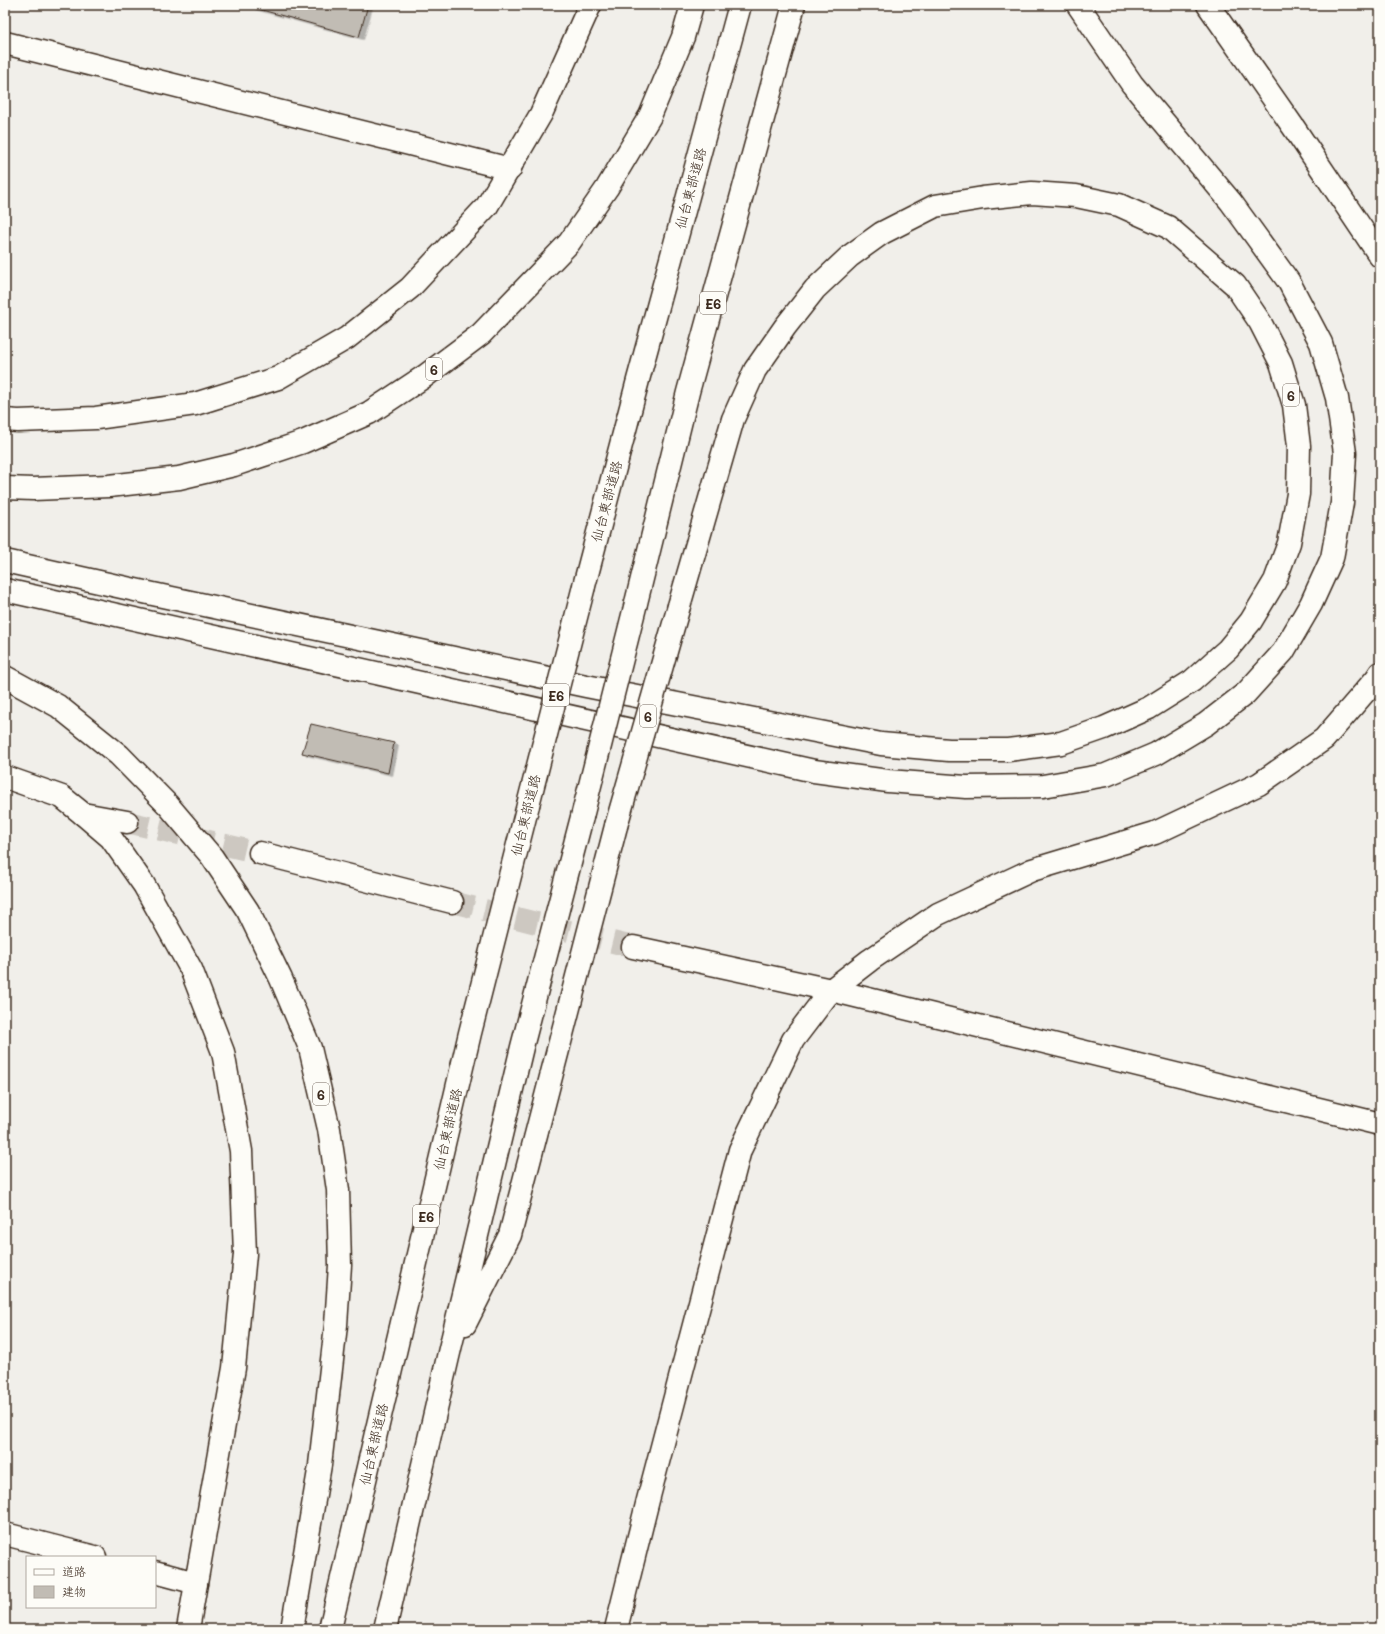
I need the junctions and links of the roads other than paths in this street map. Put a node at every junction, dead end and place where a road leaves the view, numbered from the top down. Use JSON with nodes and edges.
{"nodes":[{"id":1,"x":590,"y":5,"type":"edge"},
{"id":2,"x":692,"y":5,"type":"edge"},
{"id":3,"x":740,"y":5,"type":"edge"},
{"id":4,"x":794,"y":5,"type":"edge"},
{"id":5,"x":1078,"y":5,"type":"edge"},
{"id":6,"x":1208,"y":5,"type":"edge"},
{"id":7,"x":5,"y":43,"type":"edge"},
{"id":8,"x":510,"y":169,"type":"junction"},
{"id":9,"x":1380,"y":256,"type":"edge"},
{"id":10,"x":5,"y":420,"type":"edge"},
{"id":11,"x":5,"y":488,"type":"edge"},
{"id":12,"x":5,"y":561,"type":"edge"},
{"id":13,"x":5,"y":590,"type":"edge"},
{"id":14,"x":1380,"y":672,"type":"edge"},
{"id":15,"x":5,"y":677,"type":"edge"},
{"id":16,"x":5,"y":777,"type":"edge"},
{"id":17,"x":83,"y":814,"type":"junction"},
{"id":18,"x":127,"y":822,"type":"tunnel mouth"},
{"id":19,"x":260,"y":853,"type":"tunnel mouth"},
{"id":20,"x":452,"y":902,"type":"tunnel mouth"},
{"id":21,"x":633,"y":947,"type":"tunnel mouth"},
{"id":22,"x":831,"y":990,"type":"junction"},
{"id":23,"x":1380,"y":1124,"type":"edge"},
{"id":24,"x":448,"y":1357,"type":"junction"},
{"id":25,"x":5,"y":1534,"type":"edge"},
{"id":26,"x":91,"y":1556,"type":"edge"},
{"id":27,"x":156,"y":1572,"type":"edge"},
{"id":28,"x":196,"y":1583,"type":"junction"},
{"id":29,"x":188,"y":1629,"type":"edge"},
{"id":30,"x":292,"y":1629,"type":"edge"},
{"id":31,"x":330,"y":1629,"type":"edge"},
{"id":32,"x":384,"y":1629,"type":"edge"},
{"id":33,"x":616,"y":1629,"type":"edge"}],
"edges":[{"from":1,"to":8,"type":"main road"},
{"from":2,"to":11,"type":"main road","number":"6"},
{"from":3,"to":31,"type":"main road","name":"仙台東部道路","number":"E6","bridge":true},
{"from":4,"to":24,"type":"main road","number":"E6","bridge":true},
{"from":5,"to":13,"type":"main road","number":"6"},
{"from":6,"to":9,"type":"main road"},
{"from":7,"to":8,"type":"main road"},
{"from":8,"to":10,"type":"main road"},
{"from":12,"to":24,"type":"main road","number":"6","bridge":true},
{"from":14,"to":22,"type":"main road"},
{"from":15,"to":30,"type":"main road","number":"6"},
{"from":16,"to":17,"type":"main road"},
{"from":17,"to":18,"type":"main road"},
{"from":17,"to":28,"type":"main road"},
{"from":19,"to":20,"type":"main road"},
{"from":21,"to":22,"type":"main road"},
{"from":22,"to":23,"type":"main road"},
{"from":22,"to":33,"type":"main road"},
{"from":24,"to":32,"type":"main road","number":"E6"},
{"from":25,"to":26,"type":"main road"},
{"from":27,"to":28,"type":"main road"},
{"from":28,"to":29,"type":"main road"}]}
